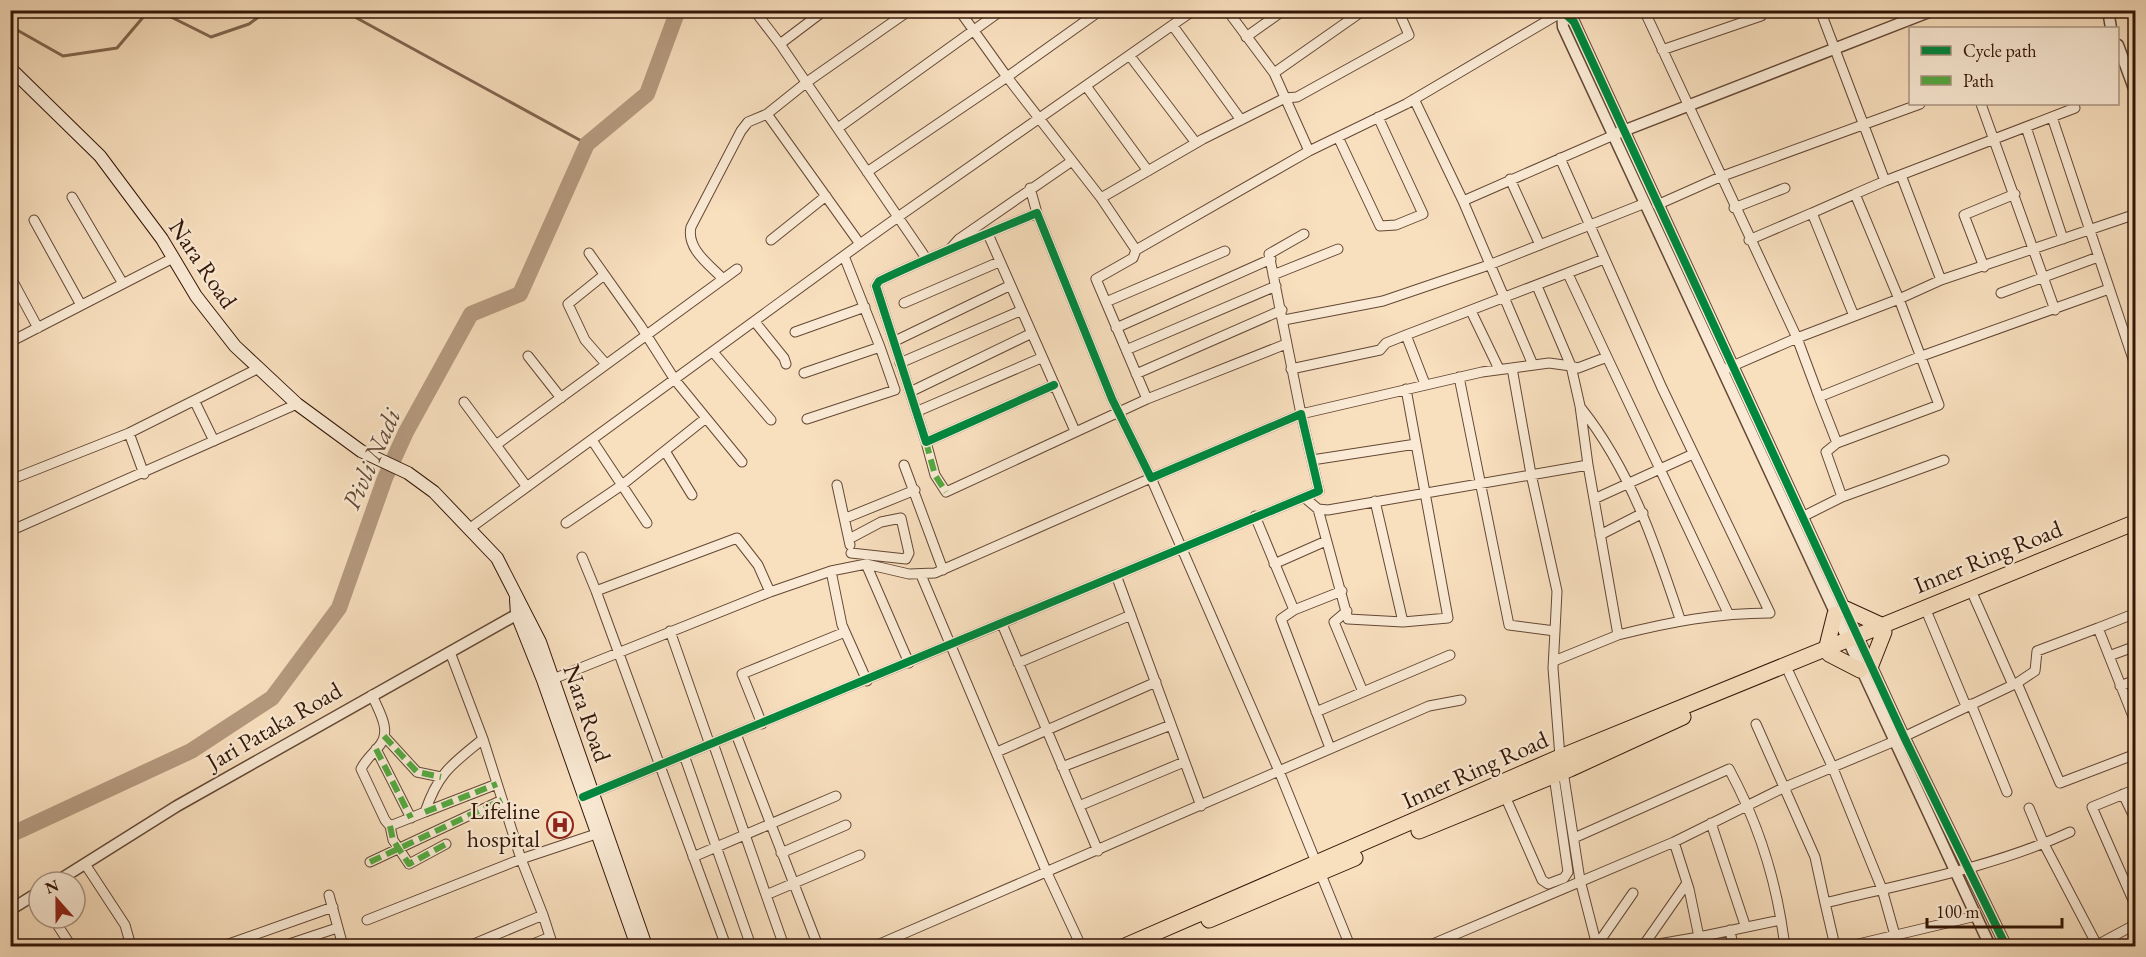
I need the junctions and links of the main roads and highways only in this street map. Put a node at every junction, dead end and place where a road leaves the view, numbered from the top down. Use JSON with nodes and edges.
{"nodes":[{"id":1,"x":10,"y":68,"type":"edge"},
{"id":2,"x":2136,"y":522,"type":"edge"},
{"id":3,"x":2136,"y":532,"type":"edge"},
{"id":4,"x":521,"y":612,"type":"junction"},
{"id":5,"x":1883,"y":629,"type":"junction"},
{"id":6,"x":1828,"y":650,"type":"junction"},
{"id":7,"x":1559,"y":768,"type":"junction"},
{"id":8,"x":588,"y":795,"type":"junction"},
{"id":9,"x":1319,"y":867,"type":"junction"},
{"id":10,"x":637,"y":946,"type":"edge"},
{"id":11,"x":646,"y":946,"type":"edge"},
{"id":12,"x":1125,"y":946,"type":"edge"},
{"id":13,"x":1150,"y":946,"type":"edge"}],
"edges":[{"from":1,"to":4,"type":"main road","name":"Nara Road"},
{"from":2,"to":5,"type":"highway","name":"Inner Ring Road"},
{"from":3,"to":5,"type":"highway","name":"Inner Ring Road"},
{"from":4,"to":8,"type":"main road","name":"Nara Road"},
{"from":4,"to":8,"type":"main road","name":"Nara Road"},
{"from":5,"to":6,"type":"highway","name":"Inner Ring Road"},
{"from":5,"to":6,"type":"highway"},
{"from":5,"to":6,"type":"highway"},
{"from":6,"to":7,"type":"highway","name":"Inner Ring Road"},
{"from":6,"to":7,"type":"highway","name":"Inner Ring Road"},
{"from":7,"to":9,"type":"highway","name":"Inner Ring Road"},
{"from":7,"to":9,"type":"highway","name":"Inner Ring Road"},
{"from":8,"to":10,"type":"main road","name":"Nara Road"},
{"from":8,"to":11,"type":"main road","name":"Nara Road"},
{"from":9,"to":12,"type":"highway","name":"Inner Ring Road"},
{"from":9,"to":13,"type":"highway","name":"Inner Ring Road"}]}
